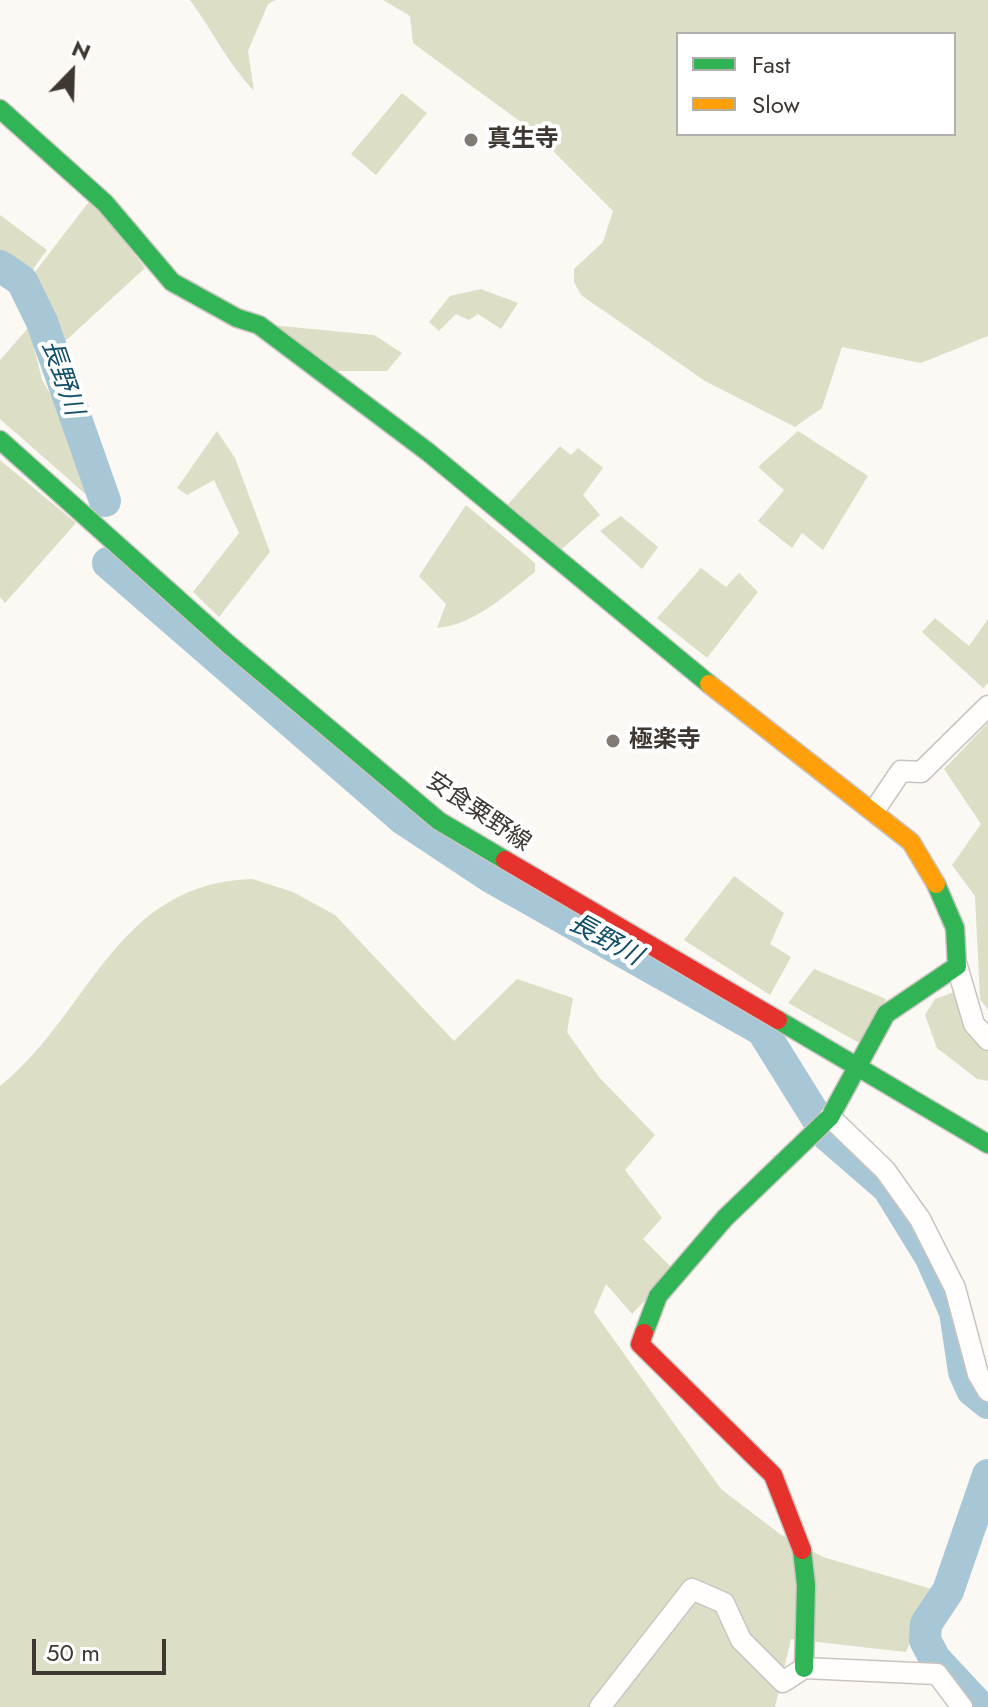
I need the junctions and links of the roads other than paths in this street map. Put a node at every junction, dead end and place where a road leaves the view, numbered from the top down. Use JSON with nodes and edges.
{"nodes":[{"id":1,"x":0,"y":109,"type":"edge"},
{"id":2,"x":0,"y":440,"type":"edge"},
{"id":3,"x":988,"y":706,"type":"edge"},
{"id":4,"x":874,"y":811,"type":"junction"},
{"id":5,"x":957,"y":966,"type":"junction"},
{"id":6,"x":988,"y":1040,"type":"edge"},
{"id":7,"x":857,"y":1067,"type":"junction"},
{"id":8,"x":824,"y":1122,"type":"junction"},
{"id":9,"x":988,"y":1144,"type":"edge"},
{"id":10,"x":988,"y":1391,"type":"edge"},
{"id":11,"x":804,"y":1668,"type":"junction"},
{"id":12,"x":600,"y":1707,"type":"edge"},
{"id":13,"x":962,"y":1707,"type":"edge"}],
"edges":[{"from":1,"to":4,"type":"street"},
{"from":2,"to":7,"type":"street","name":"安食粟野線"},
{"from":3,"to":4,"type":"street"},
{"from":4,"to":5,"type":"street"},
{"from":5,"to":6,"type":"street"},
{"from":5,"to":7,"type":"street"},
{"from":7,"to":8,"type":"street"},
{"from":7,"to":9,"type":"street","name":"安食粟野線"},
{"from":8,"to":10,"type":"street"},
{"from":8,"to":11,"type":"street"},
{"from":11,"to":12,"type":"street"},
{"from":11,"to":13,"type":"street"}]}
